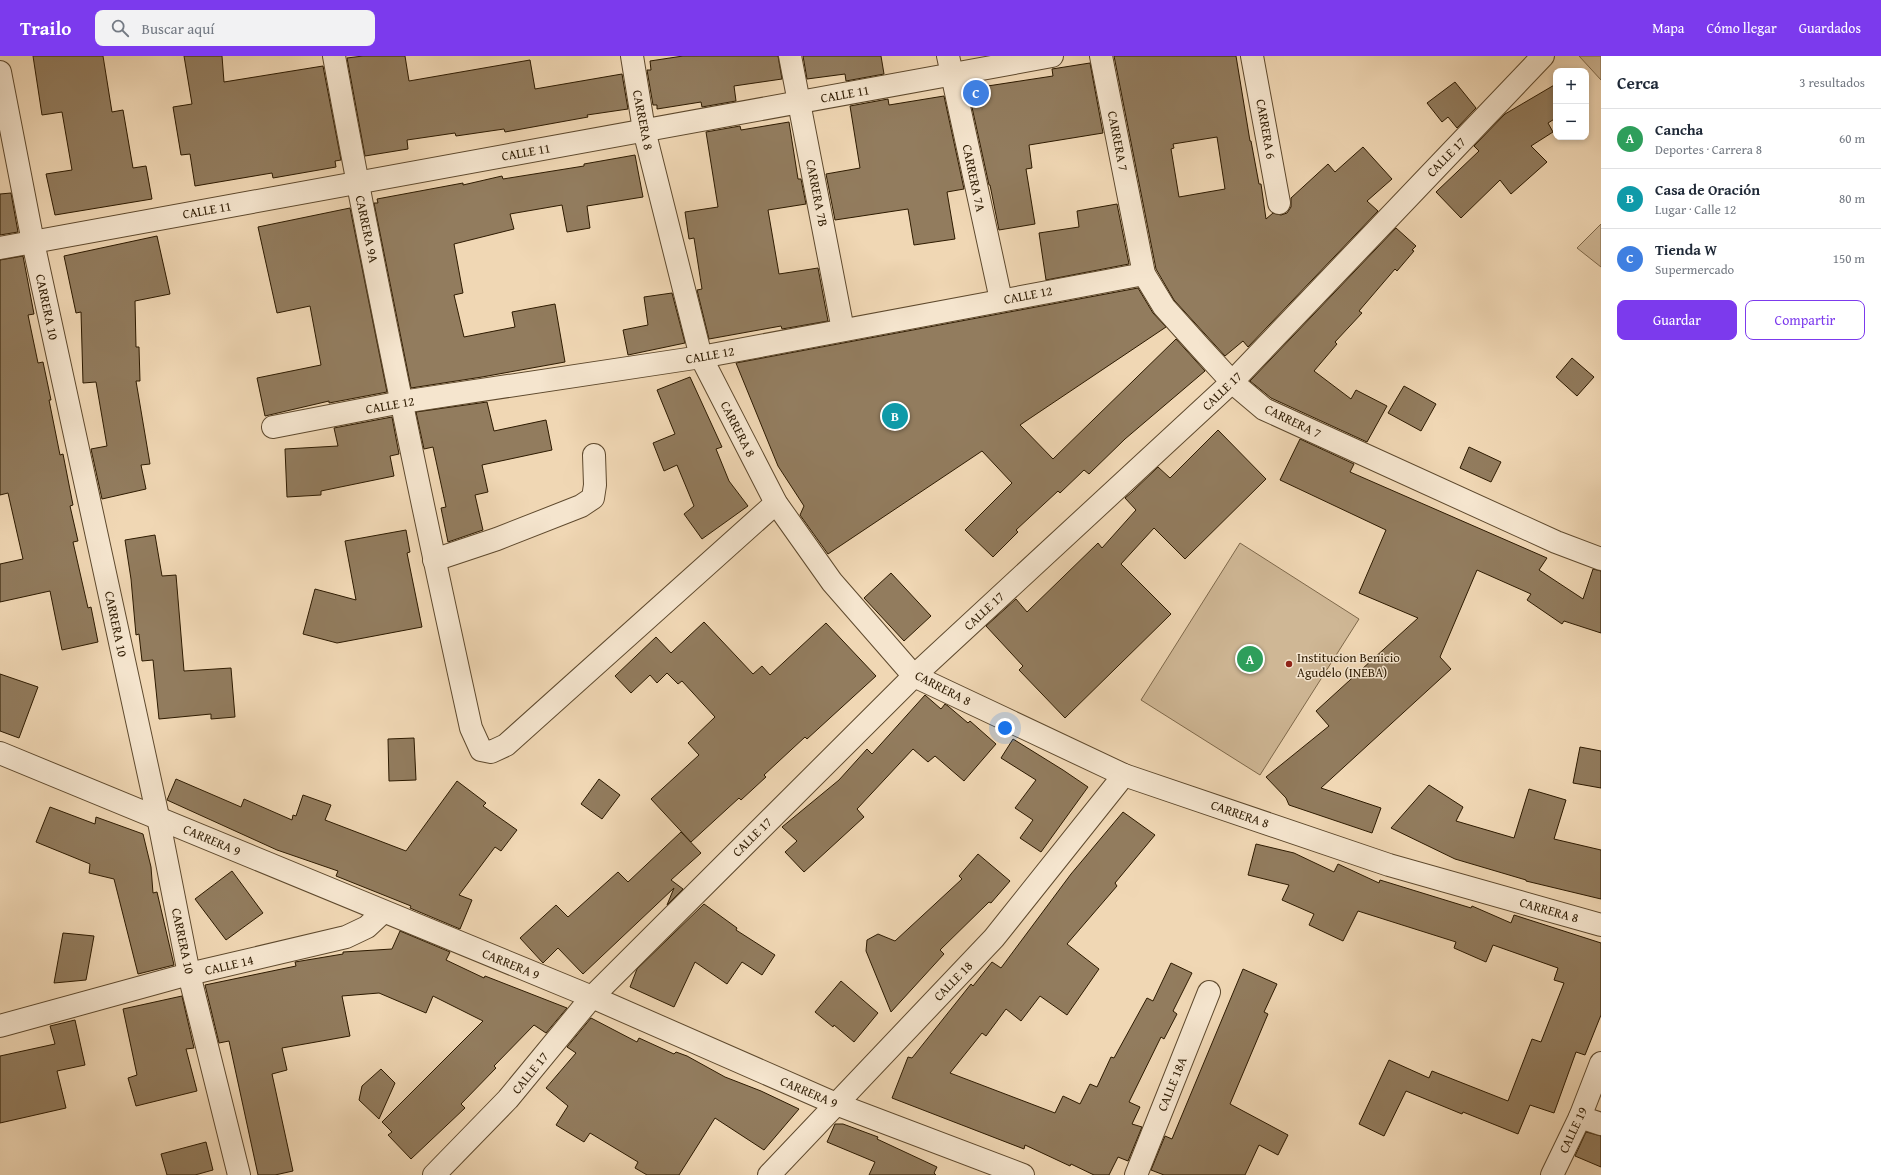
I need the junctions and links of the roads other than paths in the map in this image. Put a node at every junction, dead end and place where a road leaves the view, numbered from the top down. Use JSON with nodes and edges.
{"nodes":[{"id":1,"x":334,"y":56,"type":"edge"},
{"id":2,"x":632,"y":56,"type":"edge"},
{"id":3,"x":790,"y":56,"type":"edge"},
{"id":4,"x":1052,"y":56,"type":"edge"},
{"id":5,"x":1101,"y":56,"type":"edge"},
{"id":6,"x":1252,"y":56,"type":"edge"},
{"id":7,"x":1543,"y":56,"type":"edge"},
{"id":8,"x":950,"y":65,"type":"edge"},
{"id":9,"x":0,"y":72,"type":"edge"},
{"id":10,"x":799,"y":102,"type":"junction"},
{"id":11,"x":644,"y":130,"type":"junction"},
{"id":12,"x":357,"y":183,"type":"junction"},
{"id":13,"x":1279,"y":203,"type":"dead end"},
{"id":14,"x":33,"y":242,"type":"junction"},
{"id":15,"x":0,"y":248,"type":"edge"},
{"id":16,"x":1144,"y":274,"type":"junction"},
{"id":17,"x":1001,"y":300,"type":"junction"},
{"id":18,"x":843,"y":330,"type":"junction"},
{"id":19,"x":701,"y":357,"type":"junction"},
{"id":20,"x":1232,"y":382,"type":"junction"},
{"id":21,"x":402,"y":402,"type":"junction"},
{"id":22,"x":273,"y":427,"type":"dead end"},
{"id":23,"x":594,"y":455,"type":"dead end"},
{"id":24,"x":776,"y":503,"type":"junction"},
{"id":25,"x":1601,"y":559,"type":"edge"},
{"id":26,"x":434,"y":560,"type":"junction"},
{"id":27,"x":914,"y":676,"type":"junction"},
{"id":28,"x":0,"y":753,"type":"edge"},
{"id":29,"x":1124,"y":775,"type":"junction"},
{"id":30,"x":158,"y":818,"type":"junction"},
{"id":31,"x":383,"y":912,"type":"junction"},
{"id":32,"x":1601,"y":925,"type":"edge"},
{"id":33,"x":189,"y":974,"type":"junction"},
{"id":34,"x":1209,"y":992,"type":"dead end"},
{"id":35,"x":592,"y":997,"type":"junction"},
{"id":36,"x":0,"y":1026,"type":"edge"},
{"id":37,"x":1601,"y":1063,"type":"edge"},
{"id":38,"x":836,"y":1104,"type":"junction"},
{"id":39,"x":1580,"y":1116,"type":"junction"},
{"id":40,"x":1601,"y":1124,"type":"edge"},
{"id":41,"x":239,"y":1175,"type":"edge"},
{"id":42,"x":434,"y":1175,"type":"edge"},
{"id":43,"x":769,"y":1175,"type":"edge"},
{"id":44,"x":1023,"y":1175,"type":"edge"},
{"id":45,"x":1136,"y":1175,"type":"edge"},
{"id":46,"x":1552,"y":1175,"type":"edge"}],
"edges":[{"from":1,"to":12,"type":"street","name":"CARRERA 9A"},
{"from":2,"to":11,"type":"street","name":"CARRERA 8"},
{"from":3,"to":10,"type":"street","name":"CARRERA 7B"},
{"from":4,"to":8,"type":"street","name":"CALLE 11"},
{"from":5,"to":16,"type":"street","name":"CARRERA 7"},
{"from":6,"to":13,"type":"street","name":"CARRERA 6"},
{"from":7,"to":20,"type":"street","name":"CALLE 17"},
{"from":8,"to":10,"type":"street","name":"CALLE 11"},
{"from":8,"to":17,"type":"street","name":"CARRERA 7A"},
{"from":9,"to":14,"type":"street","name":"CARRERA 10"},
{"from":10,"to":11,"type":"street","name":"CALLE 11"},
{"from":10,"to":18,"type":"street","name":"CARRERA 7B"},
{"from":11,"to":12,"type":"street","name":"CALLE 11"},
{"from":11,"to":19,"type":"street","name":"CARRERA 8"},
{"from":12,"to":14,"type":"street","name":"CALLE 11"},
{"from":12,"to":21,"type":"street","name":"CARRERA 9A"},
{"from":14,"to":15,"type":"street","name":"CALLE 11"},
{"from":14,"to":30,"type":"street","name":"CARRERA 10"},
{"from":16,"to":17,"type":"street","name":"CALLE 12"},
{"from":16,"to":20,"type":"street","name":"CARRERA 7"},
{"from":17,"to":18,"type":"street","name":"CALLE 12"},
{"from":18,"to":19,"type":"street","name":"CALLE 12"},
{"from":19,"to":21,"type":"street","name":"CALLE 12"},
{"from":19,"to":24,"type":"street","name":"CARRERA 8"},
{"from":20,"to":25,"type":"street","name":"CARRERA 7"},
{"from":20,"to":27,"type":"street","name":"CALLE 17"},
{"from":21,"to":22,"type":"street","name":"CALLE 12"},
{"from":21,"to":26,"type":"street","name":"CARRERA 9A"},
{"from":23,"to":26,"type":"street"},
{"from":24,"to":26,"type":"street","name":"CARRERA 9A"},
{"from":24,"to":27,"type":"street","name":"CARRERA 8"},
{"from":27,"to":29,"type":"street","name":"CARRERA 8"},
{"from":27,"to":35,"type":"street","name":"CALLE 17"},
{"from":28,"to":30,"type":"street","name":"CARRERA 9"},
{"from":29,"to":32,"type":"street","name":"CARRERA 8"},
{"from":29,"to":38,"type":"street","name":"CALLE 18"},
{"from":30,"to":31,"type":"street","name":"CARRERA 9"},
{"from":30,"to":33,"type":"street","name":"CARRERA 10"},
{"from":31,"to":33,"type":"street","name":"CALLE 14"},
{"from":31,"to":35,"type":"street","name":"CARRERA 9"},
{"from":33,"to":36,"type":"street","name":"CALLE 14"},
{"from":33,"to":41,"type":"street","name":"CARRERA 10"},
{"from":34,"to":45,"type":"street","name":"CALLE 18A"},
{"from":35,"to":38,"type":"street","name":"CARRERA 9"},
{"from":35,"to":42,"type":"street","name":"CALLE 17"},
{"from":37,"to":39,"type":"street","name":"CALLE 19"},
{"from":38,"to":43,"type":"street","name":"CALLE 18"},
{"from":38,"to":44,"type":"street","name":"CARRERA 9"},
{"from":39,"to":40,"type":"street"},
{"from":39,"to":46,"type":"street","name":"CALLE 19"}]}
